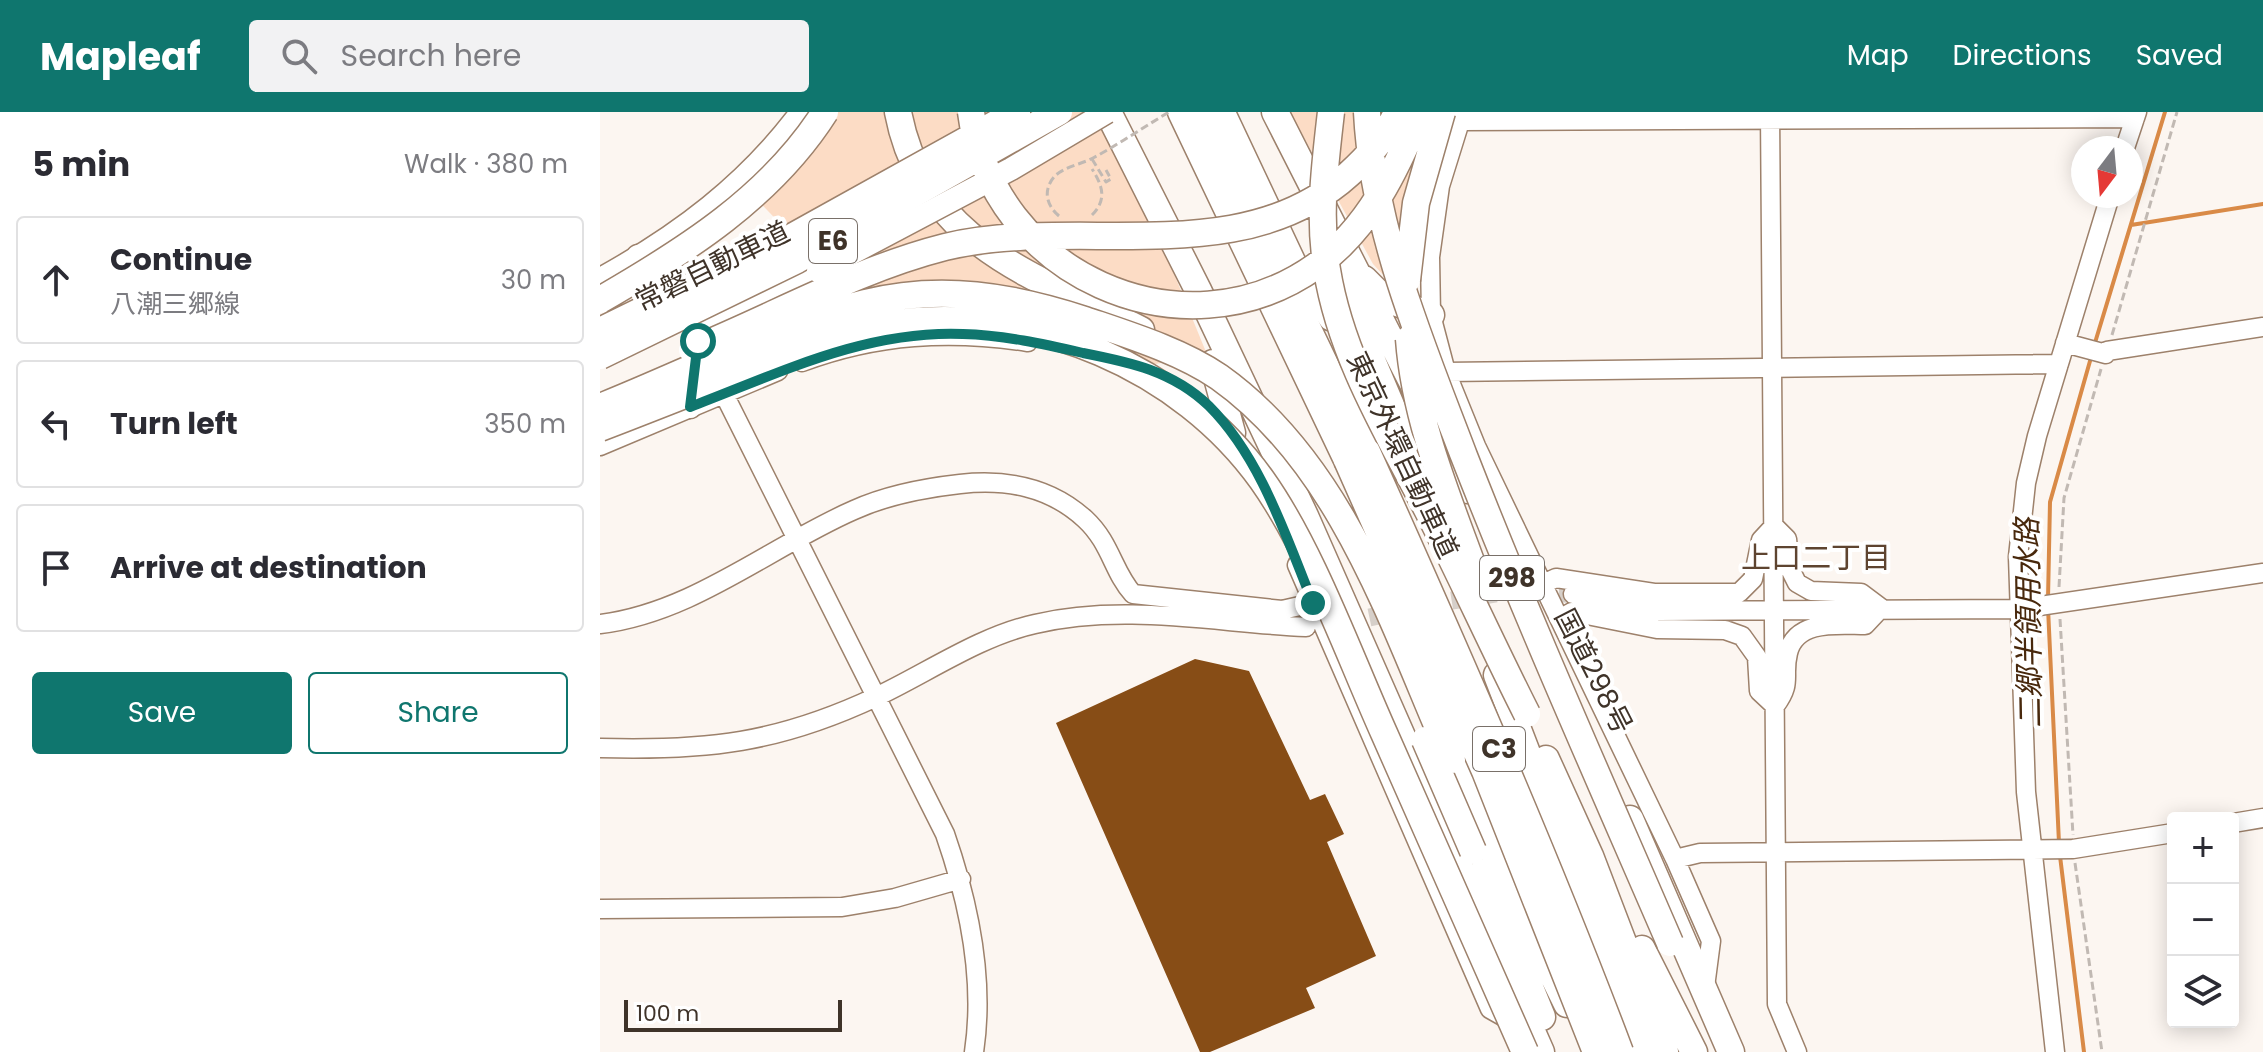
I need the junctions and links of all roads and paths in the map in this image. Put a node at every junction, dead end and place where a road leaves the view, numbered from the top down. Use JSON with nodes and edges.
{"nodes":[{"id":1,"x":799,"y":112,"type":"edge"},
{"id":2,"x":825,"y":112,"type":"edge"},
{"id":3,"x":898,"y":112,"type":"edge"},
{"id":4,"x":971,"y":112,"type":"edge"},
{"id":5,"x":1017,"y":112,"type":"edge"},
{"id":6,"x":1059,"y":112,"type":"edge"},
{"id":7,"x":1107,"y":112,"type":"edge"},
{"id":8,"x":1169,"y":112,"type":"edge"},
{"id":9,"x":1181,"y":112,"type":"edge"},
{"id":10,"x":1204,"y":112,"type":"edge"},
{"id":11,"x":1226,"y":112,"type":"edge"},
{"id":12,"x":1269,"y":112,"type":"edge"},
{"id":13,"x":1275,"y":112,"type":"edge"},
{"id":14,"x":1331,"y":112,"type":"edge"},
{"id":15,"x":1367,"y":112,"type":"edge"},
{"id":16,"x":1397,"y":112,"type":"edge"},
{"id":17,"x":1420,"y":112,"type":"edge"},
{"id":18,"x":1455,"y":115,"type":"edge"},
{"id":19,"x":2136,"y":115,"type":"edge"},
{"id":20,"x":1770,"y":116,"type":"edge"},
{"id":21,"x":2129,"y":136,"type":"edge"},
{"id":22,"x":1092,"y":159,"type":"junction"},
{"id":23,"x":1092,"y":169,"type":"dead end"},
{"id":24,"x":1106,"y":170,"type":"dead end"},
{"id":25,"x":2106,"y":208,"type":"edge"},
{"id":26,"x":1065,"y":219,"type":"dead end"},
{"id":27,"x":1084,"y":219,"type":"dead end"},
{"id":28,"x":638,"y":256,"type":"junction"},
{"id":29,"x":1350,"y":261,"type":"junction"},
{"id":30,"x":600,"y":277,"type":"edge"},
{"id":31,"x":1198,"y":290,"type":"junction"},
{"id":32,"x":600,"y":300,"type":"edge"},
{"id":33,"x":1431,"y":315,"type":"junction"},
{"id":34,"x":714,"y":323,"type":"junction"},
{"id":35,"x":2263,"y":327,"type":"edge"},
{"id":36,"x":1360,"y":330,"type":"junction"},
{"id":37,"x":600,"y":331,"type":"edge"},
{"id":38,"x":2065,"y":343,"type":"junction"},
{"id":39,"x":600,"y":356,"type":"edge"},
{"id":40,"x":2059,"y":364,"type":"junction"},
{"id":41,"x":1772,"y":368,"type":"junction"},
{"id":42,"x":1446,"y":372,"type":"junction"},
{"id":43,"x":1216,"y":375,"type":"junction"},
{"id":44,"x":600,"y":389,"type":"edge"},
{"id":45,"x":724,"y":394,"type":"junction"},
{"id":46,"x":1244,"y":397,"type":"junction"},
{"id":47,"x":600,"y":407,"type":"edge"},
{"id":48,"x":690,"y":407,"type":"junction"},
{"id":49,"x":600,"y":428,"type":"edge"},
{"id":50,"x":1232,"y":433,"type":"junction"},
{"id":51,"x":600,"y":446,"type":"edge"},
{"id":52,"x":1357,"y":456,"type":"junction"},
{"id":53,"x":1774,"y":526,"type":"junction"},
{"id":54,"x":798,"y":540,"type":"junction"},
{"id":55,"x":2263,"y":573,"type":"edge"},
{"id":56,"x":1543,"y":584,"type":"junction"},
{"id":57,"x":1573,"y":594,"type":"tunnel mouth"},
{"id":58,"x":1313,"y":603,"type":"junction"},
{"id":59,"x":2059,"y":605,"type":"junction"},
{"id":60,"x":1881,"y":608,"type":"junction"},
{"id":61,"x":2019,"y":609,"type":"junction"},
{"id":62,"x":1775,"y":612,"type":"junction"},
{"id":63,"x":1561,"y":618,"type":"junction"},
{"id":64,"x":600,"y":624,"type":"edge"},
{"id":65,"x":1306,"y":627,"type":"dead end"},
{"id":66,"x":875,"y":697,"type":"junction"},
{"id":67,"x":1775,"y":706,"type":"junction"},
{"id":68,"x":1527,"y":714,"type":"junction"},
{"id":69,"x":600,"y":748,"type":"edge"},
{"id":70,"x":2263,"y":818,"type":"edge"},
{"id":71,"x":2239,"y":822,"type":"edge"},
{"id":72,"x":2167,"y":834,"type":"edge"},
{"id":73,"x":2073,"y":849,"type":"junction"},
{"id":74,"x":2031,"y":851,"type":"junction"},
{"id":75,"x":1777,"y":852,"type":"junction"},
{"id":76,"x":1675,"y":859,"type":"junction"},
{"id":77,"x":1580,"y":861,"type":"junction"},
{"id":78,"x":961,"y":879,"type":"junction"},
{"id":79,"x":600,"y":909,"type":"edge"},
{"id":80,"x":1705,"y":987,"type":"junction"},
{"id":81,"x":1532,"y":1045,"type":"edge"},
{"id":82,"x":977,"y":1046,"type":"edge"},
{"id":83,"x":1550,"y":1052,"type":"edge"},
{"id":84,"x":1595,"y":1052,"type":"edge"},
{"id":85,"x":1620,"y":1052,"type":"edge"},
{"id":86,"x":1642,"y":1052,"type":"edge"},
{"id":87,"x":1665,"y":1052,"type":"edge"},
{"id":88,"x":1694,"y":1052,"type":"edge"},
{"id":89,"x":1713,"y":1052,"type":"edge"},
{"id":90,"x":1731,"y":1052,"type":"edge"},
{"id":91,"x":1797,"y":1052,"type":"edge"},
{"id":92,"x":2055,"y":1052,"type":"edge"},
{"id":93,"x":2102,"y":1052,"type":"edge"}],
"edges":[{"from":1,"to":28,"type":"street"},
{"from":2,"to":32,"type":"highway","bridge":true},
{"from":3,"to":43,"type":"highway","bridge":true},
{"from":4,"to":17,"type":"highway","bridge":true},
{"from":5,"to":37,"type":"highway","name":"常磐自動車道","number":"E6","bridge":true},
{"from":6,"to":39,"type":"highway","name":"常磐自動車道","number":"E6","bridge":true},
{"from":7,"to":31,"type":"highway"},
{"from":7,"to":34,"type":"main road","bridge":true},
{"from":8,"to":22,"type":"path","bridge":true},
{"from":9,"to":52,"type":"highway","name":"東京外環自動車道","number":"C3"},
{"from":10,"to":52,"type":"highway","name":"東京外環自動車道","number":"C3"},
{"from":11,"to":36,"type":"street"},
{"from":12,"to":36,"type":"highway"},
{"from":13,"to":29,"type":"highway","name":"国道298号","number":"298"},
{"from":14,"to":68,"type":"highway","bridge":true},
{"from":15,"to":89,"type":"highway","bridge":true},
{"from":16,"to":44,"type":"highway","bridge":true},
{"from":18,"to":20,"type":"street"},
{"from":18,"to":33,"type":"street"},
{"from":18,"to":68,"type":"highway","bridge":true},
{"from":19,"to":20,"type":"street"},
{"from":19,"to":21,"type":"street"},
{"from":20,"to":41,"type":"street"},
{"from":22,"to":24,"type":"path"},
{"from":22,"to":26,"type":"path","bridge":true},
{"from":23,"to":27,"type":"path","bridge":true},
{"from":25,"to":38,"type":"street"},
{"from":28,"to":30,"type":"street"},
{"from":28,"to":34,"type":"main road"},
{"from":29,"to":33,"type":"highway"},
{"from":29,"to":80,"type":"highway","name":"国道298号","number":"298"},
{"from":31,"to":50,"type":"highway"},
{"from":31,"to":81,"type":"highway"},
{"from":33,"to":42,"type":"street"},
{"from":34,"to":48,"type":"main road"},
{"from":35,"to":38,"type":"street"},
{"from":36,"to":77,"type":"highway"},
{"from":38,"to":40,"type":"street"},
{"from":40,"to":41,"type":"street"},
{"from":40,"to":61,"type":"street"},
{"from":41,"to":42,"type":"street"},
{"from":41,"to":53,"type":"street"},
{"from":42,"to":56,"type":"street"},
{"from":43,"to":46,"type":"highway","bridge":true},
{"from":43,"to":47,"type":"highway","bridge":true},
{"from":45,"to":48,"type":"street"},
{"from":45,"to":50,"type":"street"},
{"from":45,"to":54,"type":"street"},
{"from":46,"to":83,"type":"highway","bridge":true},
{"from":46,"to":84,"type":"highway","bridge":true},
{"from":48,"to":51,"type":"street"},
{"from":49,"to":81,"type":"highway","bridge":true},
{"from":50,"to":58,"type":"street"},
{"from":52,"to":84,"type":"highway","name":"東京外環自動車道","number":"C3","bridge":true},
{"from":52,"to":85,"type":"highway","name":"東京外環自動車道","number":"C3","bridge":true},
{"from":53,"to":56,"type":"street"},
{"from":53,"to":60,"type":"street"},
{"from":53,"to":62,"type":"street"},
{"from":54,"to":58,"type":"street"},
{"from":54,"to":64,"type":"street"},
{"from":54,"to":66,"type":"street"},
{"from":55,"to":59,"type":"street"},
{"from":56,"to":63,"type":"street"},
{"from":57,"to":62,"type":"street"},
{"from":58,"to":81,"type":"street"},
{"from":59,"to":61,"type":"street"},
{"from":59,"to":73,"type":"path"},
{"from":60,"to":61,"type":"street"},
{"from":60,"to":62,"type":"street"},
{"from":60,"to":67,"type":"street"},
{"from":61,"to":74,"type":"street"},
{"from":62,"to":67,"type":"street"},
{"from":63,"to":67,"type":"street"},
{"from":63,"to":76,"type":"street"},
{"from":65,"to":66,"type":"street"},
{"from":66,"to":69,"type":"street"},
{"from":66,"to":78,"type":"street"},
{"from":67,"to":75,"type":"street"},
{"from":68,"to":77,"type":"highway"},
{"from":70,"to":71,"type":"street"},
{"from":72,"to":73,"type":"street"},
{"from":73,"to":74,"type":"street"},
{"from":73,"to":93,"type":"path"},
{"from":74,"to":75,"type":"street"},
{"from":74,"to":92,"type":"street"},
{"from":75,"to":76,"type":"street"},
{"from":75,"to":91,"type":"street"},
{"from":76,"to":80,"type":"street"},
{"from":77,"to":86,"type":"highway"},
{"from":77,"to":87,"type":"highway"},
{"from":77,"to":88,"type":"highway"},
{"from":78,"to":79,"type":"street"},
{"from":78,"to":82,"type":"street"},
{"from":80,"to":90,"type":"highway","name":"国道298号","number":"298"}]}
